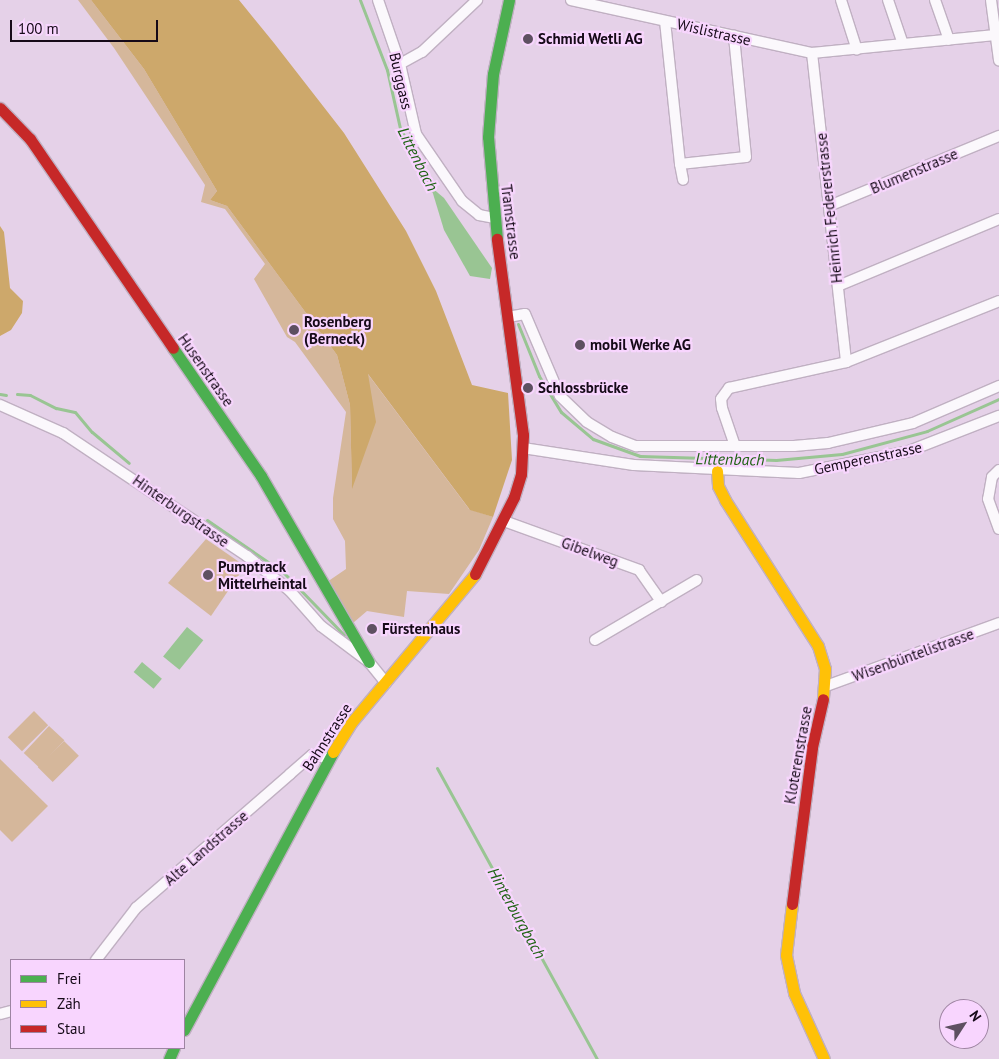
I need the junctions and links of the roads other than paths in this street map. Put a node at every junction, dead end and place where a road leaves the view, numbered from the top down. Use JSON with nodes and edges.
{"nodes":[{"id":1,"x":378,"y":0,"type":"edge"},
{"id":2,"x":477,"y":0,"type":"edge"},
{"id":3,"x":509,"y":0,"type":"edge"},
{"id":4,"x":571,"y":0,"type":"edge"},
{"id":5,"x":841,"y":0,"type":"edge"},
{"id":6,"x":888,"y":0,"type":"edge"},
{"id":7,"x":935,"y":0,"type":"edge"},
{"id":8,"x":991,"y":0,"type":"edge"},
{"id":9,"x":665,"y":21,"type":"junction"},
{"id":10,"x":995,"y":35,"type":"junction"},
{"id":11,"x":734,"y":36,"type":"junction"},
{"id":12,"x":949,"y":40,"type":"junction"},
{"id":13,"x":903,"y":44,"type":"junction"},
{"id":14,"x":857,"y":50,"type":"junction"},
{"id":15,"x":812,"y":53,"type":"junction"},
{"id":16,"x":999,"y":60,"type":"edge"},
{"id":17,"x":400,"y":64,"type":"junction"},
{"id":18,"x":0,"y":108,"type":"edge"},
{"id":19,"x":999,"y":136,"type":"edge"},
{"id":20,"x":680,"y":164,"type":"junction"},
{"id":21,"x":683,"y":180,"type":"dead end"},
{"id":22,"x":829,"y":206,"type":"junction"},
{"id":23,"x":494,"y":218,"type":"junction"},
{"id":24,"x":999,"y":219,"type":"edge"},
{"id":25,"x":838,"y":286,"type":"junction"},
{"id":26,"x":999,"y":301,"type":"edge"},
{"id":27,"x":508,"y":317,"type":"junction"},
{"id":28,"x":846,"y":362,"type":"junction"},
{"id":29,"x":999,"y":386,"type":"edge"},
{"id":30,"x":0,"y":405,"type":"edge"},
{"id":31,"x":999,"y":416,"type":"edge"},
{"id":32,"x":735,"y":446,"type":"junction"},
{"id":33,"x":524,"y":448,"type":"junction"},
{"id":34,"x":999,"y":470,"type":"edge"},
{"id":35,"x":717,"y":474,"type":"junction"},
{"id":36,"x":504,"y":521,"type":"junction"},
{"id":37,"x":999,"y":529,"type":"edge"},
{"id":38,"x":697,"y":580,"type":"dead end"},
{"id":39,"x":661,"y":602,"type":"junction"},
{"id":40,"x":999,"y":623,"type":"edge"},
{"id":41,"x":595,"y":640,"type":"dead end"},
{"id":42,"x":369,"y":662,"type":"junction"},
{"id":43,"x":386,"y":683,"type":"junction"},
{"id":44,"x":826,"y":686,"type":"junction"},
{"id":45,"x":328,"y":758,"type":"junction"},
{"id":46,"x":97,"y":959,"type":"edge"},
{"id":47,"x":185,"y":1028,"type":"edge"},
{"id":48,"x":824,"y":1059,"type":"edge"}],
"edges":[{"from":1,"to":17,"type":"street","name":"Burggass"},
{"from":2,"to":17,"type":"street"},
{"from":3,"to":23,"type":"street","name":"Tramstrasse"},
{"from":4,"to":9,"type":"street","name":"Wislistrasse"},
{"from":5,"to":14,"type":"street"},
{"from":6,"to":13,"type":"street"},
{"from":7,"to":12,"type":"street"},
{"from":8,"to":10,"type":"street"},
{"from":9,"to":11,"type":"street","name":"Wislistrasse"},
{"from":9,"to":20,"type":"street"},
{"from":10,"to":12,"type":"street","name":"Wislistrasse"},
{"from":10,"to":16,"type":"street"},
{"from":11,"to":15,"type":"street","name":"Wislistrasse"},
{"from":11,"to":20,"type":"street"},
{"from":12,"to":13,"type":"street","name":"Wislistrasse"},
{"from":13,"to":14,"type":"street","name":"Wislistrasse"},
{"from":14,"to":15,"type":"street","name":"Wislistrasse"},
{"from":15,"to":22,"type":"street","name":"Heinrich Federerstrasse"},
{"from":17,"to":23,"type":"street","name":"Burggass"},
{"from":18,"to":42,"type":"street","name":"Husenstrasse"},
{"from":19,"to":22,"type":"street","name":"Blumenstrasse"},
{"from":20,"to":21,"type":"street"},
{"from":22,"to":25,"type":"street","name":"Heinrich Federerstrasse"},
{"from":23,"to":27,"type":"street","name":"Tramstrasse"},
{"from":24,"to":25,"type":"street"},
{"from":25,"to":28,"type":"street","name":"Heinrich Federerstrasse"},
{"from":26,"to":28,"type":"street"},
{"from":27,"to":32,"type":"street"},
{"from":27,"to":33,"type":"street","name":"Tramstrasse"},
{"from":28,"to":32,"type":"street"},
{"from":29,"to":32,"type":"street"},
{"from":30,"to":42,"type":"street","name":"Hinterburgstrasse"},
{"from":31,"to":35,"type":"street","name":"Gemperenstrasse"},
{"from":33,"to":35,"type":"street","name":"Gemperenstrasse"},
{"from":33,"to":36,"type":"street","name":"Bahnstrasse"},
{"from":34,"to":37,"type":"street"},
{"from":35,"to":44,"type":"street","name":"Kloterenstrasse"},
{"from":36,"to":39,"type":"street","name":"Gibelweg"},
{"from":36,"to":43,"type":"street","name":"Bahnstrasse"},
{"from":38,"to":39,"type":"street"},
{"from":39,"to":41,"type":"street"},
{"from":40,"to":44,"type":"street","name":"Wisenbüntelistrasse"},
{"from":42,"to":43,"type":"street","name":"Hinterburgstrasse"},
{"from":43,"to":45,"type":"street","name":"Bahnstrasse"},
{"from":44,"to":48,"type":"street","name":"Kloterenstrasse"},
{"from":45,"to":46,"type":"street","name":"Alte Landstrasse"},
{"from":45,"to":47,"type":"street","name":"Bahnstrasse"}]}
